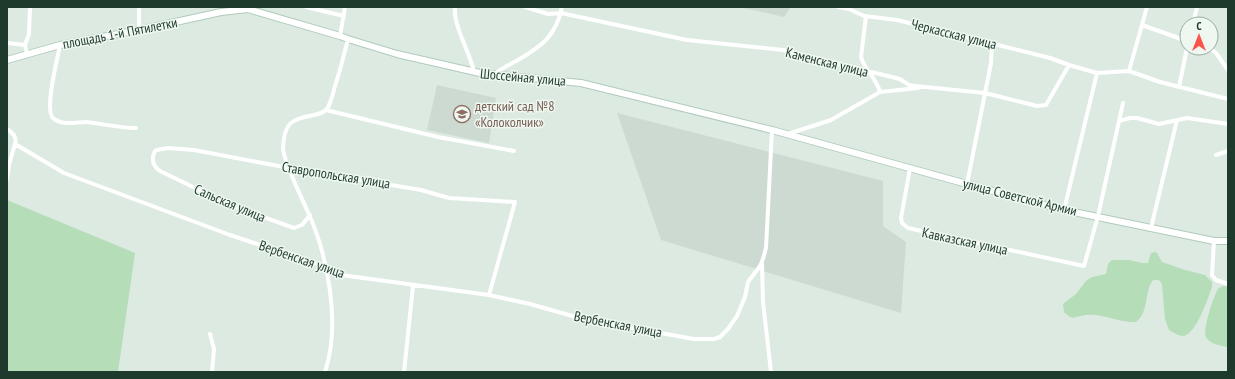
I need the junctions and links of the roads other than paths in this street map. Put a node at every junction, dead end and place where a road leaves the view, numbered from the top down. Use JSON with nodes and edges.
{"nodes":[{"id":1,"x":30,"y":7,"type":"edge"},
{"id":2,"x":306,"y":7,"type":"edge"},
{"id":3,"x":345,"y":7,"type":"edge"},
{"id":4,"x":455,"y":7,"type":"edge"},
{"id":5,"x":525,"y":7,"type":"edge"},
{"id":6,"x":562,"y":7,"type":"edge"},
{"id":7,"x":838,"y":7,"type":"edge"},
{"id":8,"x":1147,"y":7,"type":"edge"},
{"id":9,"x":138,"y":8,"type":"edge"},
{"id":10,"x":234,"y":9,"type":"edge"},
{"id":11,"x":561,"y":13,"type":"junction"},
{"id":12,"x":344,"y":16,"type":"junction"},
{"id":13,"x":866,"y":16,"type":"junction"},
{"id":14,"x":1142,"y":25,"type":"junction"},
{"id":15,"x":139,"y":30,"type":"junction"},
{"id":16,"x":340,"y":36,"type":"junction"},
{"id":17,"x":1179,"y":38,"type":"edge"},
{"id":18,"x":348,"y":39,"type":"junction"},
{"id":19,"x":7,"y":43,"type":"edge"},
{"id":20,"x":992,"y":44,"type":"junction"},
{"id":21,"x":25,"y":45,"type":"junction"},
{"id":22,"x":60,"y":45,"type":"junction"},
{"id":23,"x":27,"y":54,"type":"junction"},
{"id":24,"x":1185,"y":56,"type":"edge"},
{"id":25,"x":1218,"y":56,"type":"edge"},
{"id":26,"x":7,"y":60,"type":"edge"},
{"id":27,"x":1069,"y":66,"type":"junction"},
{"id":28,"x":1228,"y":70,"type":"edge"},
{"id":29,"x":1129,"y":71,"type":"junction"},
{"id":30,"x":474,"y":72,"type":"junction"},
{"id":31,"x":868,"y":72,"type":"junction"},
{"id":32,"x":1097,"y":73,"type":"junction"},
{"id":33,"x":494,"y":75,"type":"junction"},
{"id":34,"x":1179,"y":86,"type":"junction"},
{"id":35,"x":923,"y":88,"type":"junction"},
{"id":36,"x":880,"y":92,"type":"junction"},
{"id":37,"x":985,"y":93,"type":"junction"},
{"id":38,"x":1228,"y":99,"type":"edge"},
{"id":39,"x":1123,"y":103,"type":"dead end"},
{"id":40,"x":326,"y":110,"type":"junction"},
{"id":41,"x":1177,"y":120,"type":"junction"},
{"id":42,"x":1119,"y":121,"type":"junction"},
{"id":43,"x":1228,"y":124,"type":"edge"},
{"id":44,"x":136,"y":128,"type":"dead end"},
{"id":45,"x":7,"y":129,"type":"edge"},
{"id":46,"x":772,"y":130,"type":"junction"},
{"id":47,"x":788,"y":134,"type":"junction"},
{"id":48,"x":814,"y":141,"type":"joint"},
{"id":49,"x":15,"y":144,"type":"junction"},
{"id":50,"x":514,"y":151,"type":"dead end"},
{"id":51,"x":1228,"y":151,"type":"edge"},
{"id":52,"x":1216,"y":155,"type":"dead end"},
{"id":53,"x":153,"y":161,"type":"joint"},
{"id":54,"x":289,"y":168,"type":"junction"},
{"id":55,"x":910,"y":168,"type":"junction"},
{"id":56,"x":7,"y":179,"type":"edge"},
{"id":57,"x":967,"y":184,"type":"junction"},
{"id":58,"x":1064,"y":210,"type":"junction"},
{"id":59,"x":310,"y":215,"type":"junction"},
{"id":60,"x":1098,"y":216,"type":"junction"},
{"id":61,"x":1151,"y":228,"type":"junction"},
{"id":62,"x":1214,"y":241,"type":"junction"},
{"id":63,"x":1228,"y":241,"type":"edge"},
{"id":64,"x":762,"y":262,"type":"junction"},
{"id":65,"x":326,"y":267,"type":"junction"},
{"id":66,"x":1228,"y":284,"type":"edge"},
{"id":67,"x":413,"y":286,"type":"junction"},
{"id":68,"x":489,"y":295,"type":"junction"},
{"id":69,"x":210,"y":334,"type":"dead end"},
{"id":70,"x":212,"y":372,"type":"edge"},
{"id":71,"x":325,"y":372,"type":"edge"},
{"id":72,"x":404,"y":372,"type":"edge"},
{"id":73,"x":771,"y":372,"type":"edge"}],
"edges":[{"from":1,"to":21,"type":"street"},
{"from":2,"to":12,"type":"street"},
{"from":3,"to":12,"type":"street"},
{"from":4,"to":30,"type":"street"},
{"from":5,"to":11,"type":"street","name":"Каменская улица"},
{"from":6,"to":11,"type":"street"},
{"from":7,"to":13,"type":"street","name":"Черкасская улица"},
{"from":8,"to":14,"type":"street"},
{"from":9,"to":15,"type":"street"},
{"from":10,"to":15,"type":"main road","name":"площадь 1-й Пятилетки"},
{"from":10,"to":16,"type":"main road","name":"Шоссейная улица"},
{"from":11,"to":31,"type":"street","name":"Каменская улица"},
{"from":11,"to":33,"type":"street"},
{"from":12,"to":16,"type":"street"},
{"from":13,"to":20,"type":"street","name":"Черкасская улица"},
{"from":13,"to":31,"type":"street"},
{"from":14,"to":17,"type":"street"},
{"from":14,"to":29,"type":"street"},
{"from":15,"to":22,"type":"main road","name":"площадь 1-й Пятилетки"},
{"from":16,"to":18,"type":"main road","name":"Шоссейная улица"},
{"from":18,"to":30,"type":"main road","name":"Шоссейная улица"},
{"from":18,"to":40,"type":"street"},
{"from":19,"to":21,"type":"street"},
{"from":20,"to":27,"type":"street","name":"Черкасская улица"},
{"from":20,"to":37,"type":"street"},
{"from":21,"to":23,"type":"street"},
{"from":22,"to":23,"type":"main road","name":"площадь 1-й Пятилетки"},
{"from":22,"to":44,"type":"street"},
{"from":23,"to":26,"type":"main road","name":"площадь 1-й Пятилетки"},
{"from":24,"to":34,"type":"street"},
{"from":25,"to":28,"type":"street"},
{"from":27,"to":32,"type":"street","name":"Черкасская улица"},
{"from":27,"to":37,"type":"street","name":"Каменская улица"},
{"from":29,"to":32,"type":"street","name":"Черкасская улица"},
{"from":29,"to":34,"type":"street"},
{"from":30,"to":33,"type":"main road","name":"Шоссейная улица"},
{"from":31,"to":35,"type":"street","name":"Каменская улица"},
{"from":31,"to":36,"type":"street"},
{"from":32,"to":58,"type":"street"},
{"from":33,"to":46,"type":"main road","name":"Шоссейная улица"},
{"from":34,"to":38,"type":"street"},
{"from":35,"to":36,"type":"street"},
{"from":35,"to":37,"type":"street","name":"Каменская улица"},
{"from":36,"to":47,"type":"street"},
{"from":37,"to":57,"type":"street"},
{"from":39,"to":42,"type":"street"},
{"from":40,"to":50,"type":"street"},
{"from":40,"to":54,"type":"street"},
{"from":41,"to":42,"type":"street"},
{"from":41,"to":43,"type":"street"},
{"from":41,"to":61,"type":"street"},
{"from":42,"to":60,"type":"street"},
{"from":45,"to":49,"type":"street"},
{"from":46,"to":47,"type":"main road","name":"Шоссейная улица"},
{"from":46,"to":64,"type":"street"},
{"from":47,"to":48,"type":"main road","name":"Шоссейная улица"},
{"from":48,"to":55,"type":"main road","name":"улица Советской Армии"},
{"from":49,"to":56,"type":"street"},
{"from":49,"to":65,"type":"street","name":"Вербенская улица"},
{"from":51,"to":52,"type":"street"},
{"from":53,"to":54,"type":"street","name":"Ставропольская улица"},
{"from":53,"to":59,"type":"street","name":"Сальская улица"},
{"from":54,"to":59,"type":"street"},
{"from":54,"to":68,"type":"street","name":"Ставропольская улица"},
{"from":55,"to":57,"type":"main road","name":"улица Советской Армии"},
{"from":55,"to":60,"type":"street","name":"Кавказская улица"},
{"from":57,"to":58,"type":"main road","name":"улица Советской Армии"},
{"from":58,"to":60,"type":"main road","name":"улица Советской Армии"},
{"from":59,"to":65,"type":"street"},
{"from":60,"to":61,"type":"main road","name":"улица Советской Армии"},
{"from":61,"to":62,"type":"main road","name":"улица Советской Армии"},
{"from":62,"to":63,"type":"main road","name":"улица Советской Армии"},
{"from":62,"to":66,"type":"street"},
{"from":64,"to":68,"type":"street","name":"Вербенская улица"},
{"from":64,"to":73,"type":"street"},
{"from":65,"to":67,"type":"street","name":"Вербенская улица"},
{"from":65,"to":71,"type":"street"},
{"from":67,"to":68,"type":"street","name":"Вербенская улица"},
{"from":67,"to":72,"type":"street"},
{"from":69,"to":70,"type":"street"}]}
